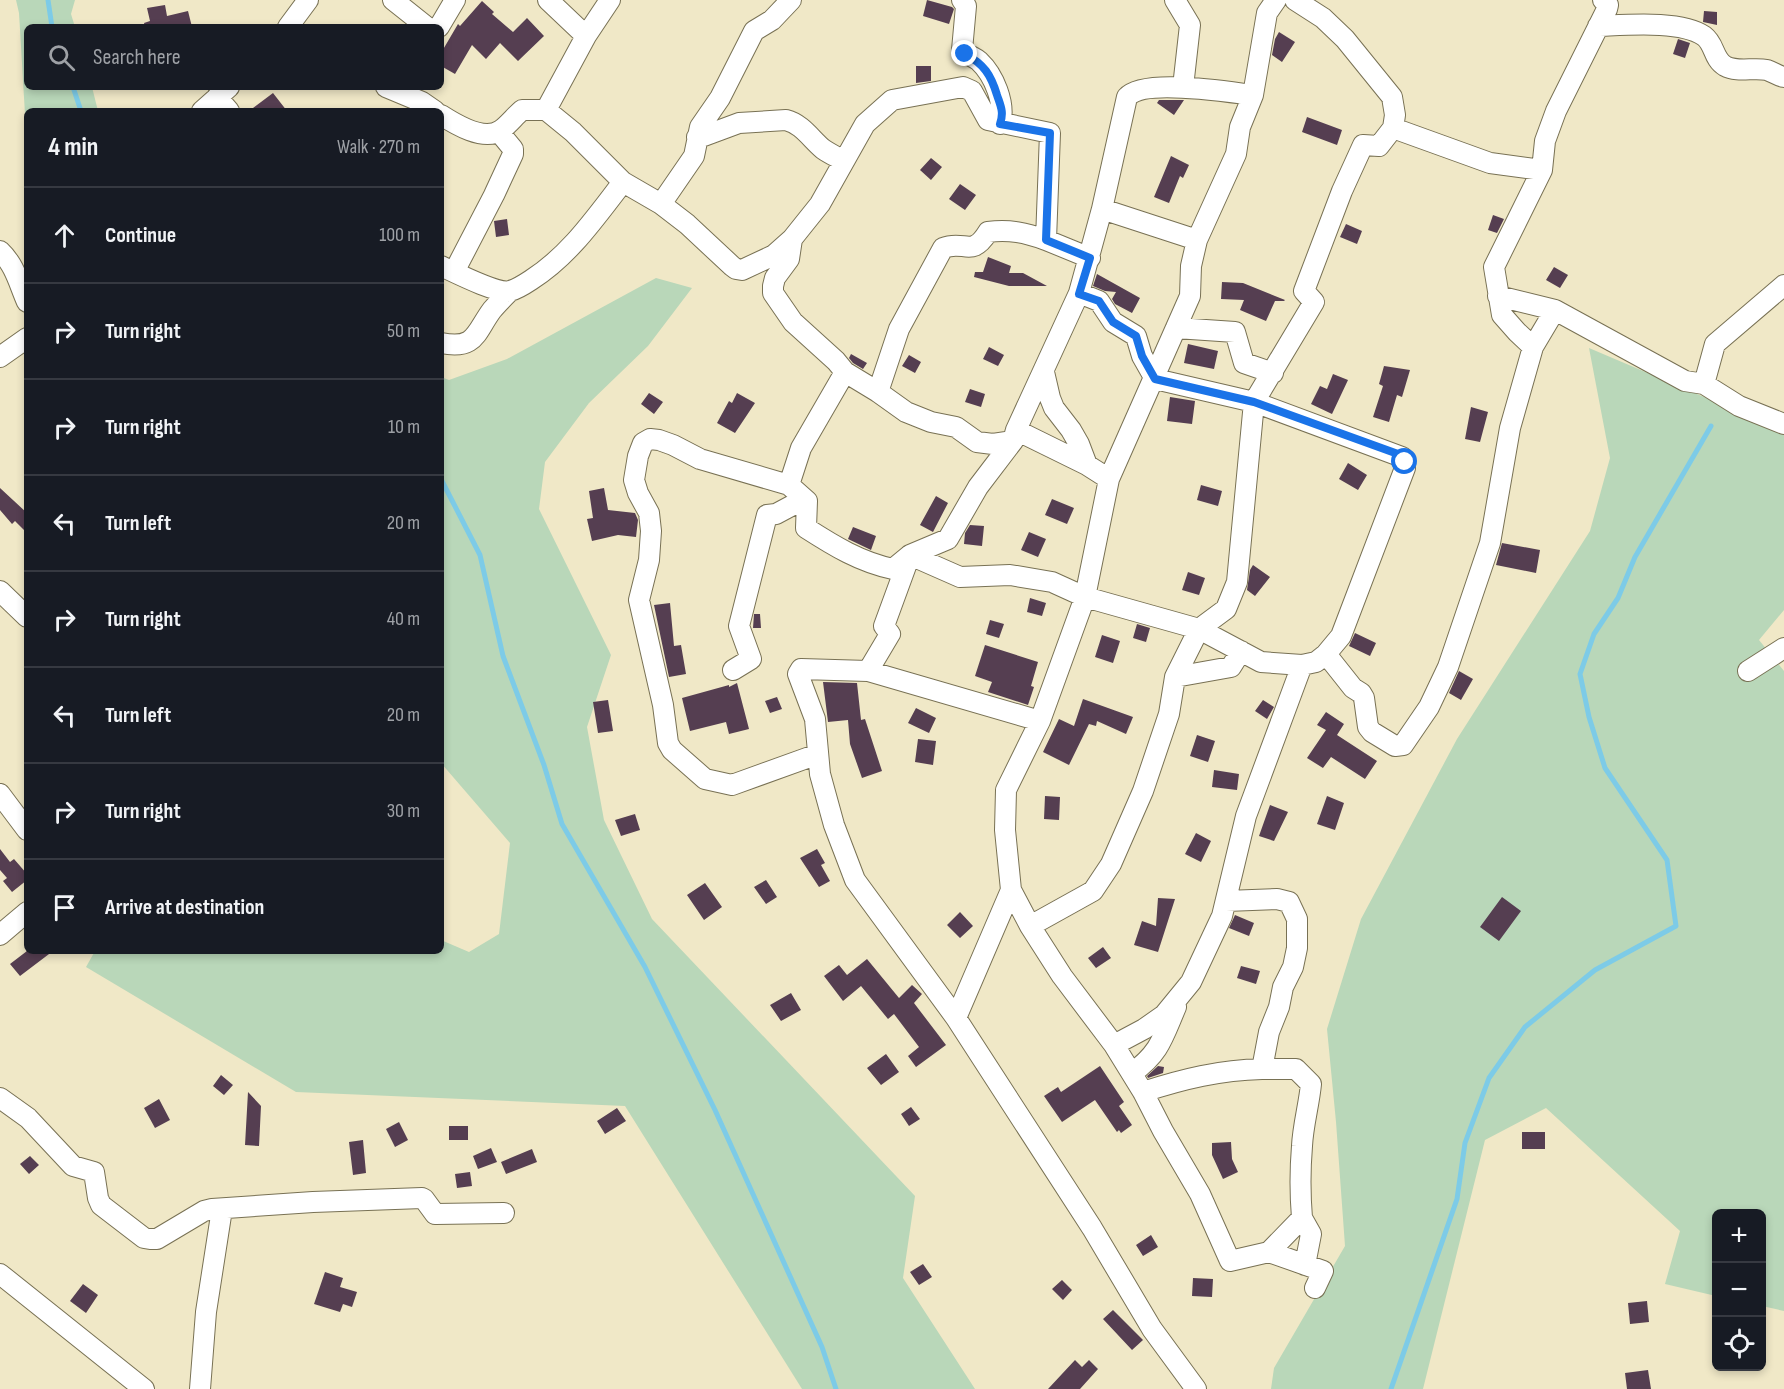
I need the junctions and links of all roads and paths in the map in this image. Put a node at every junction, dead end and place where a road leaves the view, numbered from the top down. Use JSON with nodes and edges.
{"nodes":[{"id":1,"x":308,"y":0,"type":"edge"},
{"id":2,"x":393,"y":0,"type":"edge"},
{"id":3,"x":455,"y":0,"type":"edge"},
{"id":4,"x":548,"y":0,"type":"edge"},
{"id":5,"x":610,"y":0,"type":"edge"},
{"id":6,"x":791,"y":0,"type":"edge"},
{"id":7,"x":962,"y":0,"type":"edge"},
{"id":8,"x":1175,"y":0,"type":"edge"},
{"id":9,"x":1276,"y":0,"type":"edge"},
{"id":10,"x":1295,"y":0,"type":"edge"},
{"id":11,"x":1603,"y":0,"type":"edge"},
{"id":12,"x":290,"y":24,"type":"edge"},
{"id":13,"x":424,"y":24,"type":"edge"},
{"id":14,"x":441,"y":24,"type":"edge"},
{"id":15,"x":1598,"y":26,"type":"junction"},
{"id":16,"x":586,"y":36,"type":"junction"},
{"id":17,"x":1784,"y":77,"type":"edge"},
{"id":18,"x":1183,"y":87,"type":"junction"},
{"id":19,"x":393,"y":90,"type":"edge"},
{"id":20,"x":1253,"y":95,"type":"junction"},
{"id":21,"x":225,"y":98,"type":"edge"},
{"id":22,"x":207,"y":108,"type":"edge"},
{"id":23,"x":431,"y":108,"type":"edge"},
{"id":24,"x":546,"y":110,"type":"junction"},
{"id":25,"x":444,"y":116,"type":"edge"},
{"id":26,"x":1000,"y":124,"type":"junction"},
{"id":27,"x":1393,"y":128,"type":"junction"},
{"id":28,"x":499,"y":132,"type":"junction"},
{"id":29,"x":697,"y":136,"type":"junction"},
{"id":30,"x":844,"y":161,"type":"junction"},
{"id":31,"x":1542,"y":170,"type":"junction"},
{"id":32,"x":623,"y":182,"type":"junction"},
{"id":33,"x":661,"y":204,"type":"junction"},
{"id":34,"x":1102,"y":209,"type":"junction"},
{"id":35,"x":792,"y":238,"type":"junction"},
{"id":36,"x":1046,"y":240,"type":"junction"},
{"id":37,"x":1197,"y":240,"type":"junction"},
{"id":38,"x":0,"y":251,"type":"edge"},
{"id":39,"x":1090,"y":258,"type":"junction"},
{"id":40,"x":448,"y":269,"type":"edge"},
{"id":41,"x":1784,"y":285,"type":"edge"},
{"id":42,"x":509,"y":291,"type":"junction"},
{"id":43,"x":1079,"y":294,"type":"junction"},
{"id":44,"x":24,"y":296,"type":"edge"},
{"id":45,"x":1498,"y":296,"type":"junction"},
{"id":46,"x":1555,"y":310,"type":"junction"},
{"id":47,"x":1176,"y":328,"type":"junction"},
{"id":48,"x":24,"y":340,"type":"edge"},
{"id":49,"x":444,"y":344,"type":"edge"},
{"id":50,"x":1533,"y":347,"type":"junction"},
{"id":51,"x":0,"y":357,"type":"edge"},
{"id":52,"x":845,"y":372,"type":"junction"},
{"id":53,"x":1044,"y":372,"type":"junction"},
{"id":54,"x":1273,"y":373,"type":"junction"},
{"id":55,"x":1155,"y":379,"type":"junction"},
{"id":56,"x":1704,"y":384,"type":"junction"},
{"id":57,"x":879,"y":392,"type":"junction"},
{"id":58,"x":1254,"y":402,"type":"junction"},
{"id":59,"x":1784,"y":424,"type":"edge"},
{"id":60,"x":1014,"y":436,"type":"junction"},
{"id":61,"x":1087,"y":465,"type":"junction"},
{"id":62,"x":1109,"y":479,"type":"junction"},
{"id":63,"x":789,"y":485,"type":"junction"},
{"id":64,"x":804,"y":499,"type":"junction"},
{"id":65,"x":910,"y":555,"type":"junction"},
{"id":66,"x":0,"y":591,"type":"edge"},
{"id":67,"x":1085,"y":597,"type":"junction"},
{"id":68,"x":24,"y":614,"type":"edge"},
{"id":69,"x":1199,"y":629,"type":"junction"},
{"id":70,"x":1784,"y":648,"type":"edge"},
{"id":71,"x":1326,"y":654,"type":"junction"},
{"id":72,"x":1236,"y":659,"type":"junction"},
{"id":73,"x":1302,"y":665,"type":"junction"},
{"id":74,"x":733,"y":670,"type":"dead end"},
{"id":75,"x":868,"y":671,"type":"junction"},
{"id":76,"x":1748,"y":671,"type":"dead end"},
{"id":77,"x":1175,"y":677,"type":"junction"},
{"id":78,"x":1040,"y":722,"type":"junction"},
{"id":79,"x":818,"y":754,"type":"junction"},
{"id":80,"x":0,"y":794,"type":"edge"},
{"id":81,"x":24,"y":826,"type":"edge"},
{"id":82,"x":1011,"y":890,"type":"junction"},
{"id":83,"x":1226,"y":902,"type":"junction"},
{"id":84,"x":24,"y":915,"type":"edge"},
{"id":85,"x":1030,"y":926,"type":"junction"},
{"id":86,"x":0,"y":935,"type":"edge"},
{"id":87,"x":1181,"y":997,"type":"junction"},
{"id":88,"x":956,"y":1018,"type":"junction"},
{"id":89,"x":1114,"y":1045,"type":"junction"},
{"id":90,"x":1262,"y":1069,"type":"junction"},
{"id":91,"x":1132,"y":1073,"type":"junction"},
{"id":92,"x":1143,"y":1092,"type":"junction"},
{"id":93,"x":0,"y":1098,"type":"edge"},
{"id":94,"x":222,"y":1209,"type":"junction"},
{"id":95,"x":504,"y":1213,"type":"dead end"},
{"id":96,"x":1302,"y":1218,"type":"junction"},
{"id":97,"x":1269,"y":1252,"type":"junction"},
{"id":98,"x":1305,"y":1265,"type":"junction"},
{"id":99,"x":0,"y":1274,"type":"edge"},
{"id":100,"x":1315,"y":1288,"type":"dead end"},
{"id":101,"x":144,"y":1389,"type":"edge"},
{"id":102,"x":200,"y":1389,"type":"edge"},
{"id":103,"x":1196,"y":1389,"type":"edge"}],
"edges":[{"from":1,"to":12,"type":"street"},
{"from":2,"to":13,"type":"street"},
{"from":3,"to":14,"type":"street"},
{"from":4,"to":16,"type":"street"},
{"from":5,"to":16,"type":"street"},
{"from":6,"to":29,"type":"street"},
{"from":7,"to":26,"type":"street"},
{"from":8,"to":18,"type":"street"},
{"from":9,"to":20,"type":"street"},
{"from":10,"to":27,"type":"street"},
{"from":11,"to":15,"type":"street"},
{"from":15,"to":17,"type":"street"},
{"from":15,"to":31,"type":"street"},
{"from":16,"to":24,"type":"street"},
{"from":18,"to":20,"type":"street"},
{"from":18,"to":34,"type":"street"},
{"from":19,"to":23,"type":"street"},
{"from":20,"to":37,"type":"street"},
{"from":21,"to":22,"type":"street"},
{"from":24,"to":28,"type":"street"},
{"from":24,"to":32,"type":"street"},
{"from":25,"to":28,"type":"street"},
{"from":26,"to":30,"type":"street"},
{"from":26,"to":36,"type":"street"},
{"from":27,"to":31,"type":"street"},
{"from":27,"to":54,"type":"street"},
{"from":28,"to":40,"type":"street"},
{"from":29,"to":30,"type":"street"},
{"from":29,"to":33,"type":"street"},
{"from":30,"to":35,"type":"street"},
{"from":31,"to":45,"type":"street"},
{"from":32,"to":33,"type":"street"},
{"from":32,"to":42,"type":"street"},
{"from":33,"to":35,"type":"street"},
{"from":34,"to":37,"type":"street"},
{"from":34,"to":39,"type":"street"},
{"from":35,"to":52,"type":"street"},
{"from":36,"to":39,"type":"street"},
{"from":36,"to":57,"type":"street"},
{"from":37,"to":47,"type":"street"},
{"from":38,"to":44,"type":"street"},
{"from":39,"to":43,"type":"street"},
{"from":40,"to":42,"type":"street"},
{"from":41,"to":56,"type":"street"},
{"from":42,"to":49,"type":"street"},
{"from":43,"to":53,"type":"street"},
{"from":43,"to":55,"type":"street"},
{"from":45,"to":46,"type":"street"},
{"from":45,"to":50,"type":"street"},
{"from":46,"to":50,"type":"street"},
{"from":46,"to":56,"type":"street"},
{"from":47,"to":54,"type":"street"},
{"from":47,"to":55,"type":"street"},
{"from":48,"to":51,"type":"street"},
{"from":50,"to":71,"type":"street"},
{"from":52,"to":57,"type":"street"},
{"from":52,"to":63,"type":"street"},
{"from":53,"to":60,"type":"street"},
{"from":53,"to":61,"type":"street"},
{"from":54,"to":58,"type":"street"},
{"from":55,"to":58,"type":"street"},
{"from":55,"to":62,"type":"street"},
{"from":56,"to":59,"type":"street"},
{"from":57,"to":60,"type":"street"},
{"from":58,"to":69,"type":"street"},
{"from":58,"to":71,"type":"street"},
{"from":60,"to":61,"type":"street"},
{"from":60,"to":65,"type":"street"},
{"from":61,"to":62,"type":"street"},
{"from":62,"to":67,"type":"street"},
{"from":63,"to":64,"type":"street"},
{"from":63,"to":79,"type":"street"},
{"from":64,"to":65,"type":"street"},
{"from":64,"to":74,"type":"street"},
{"from":65,"to":67,"type":"street"},
{"from":65,"to":75,"type":"street"},
{"from":66,"to":68,"type":"street"},
{"from":67,"to":69,"type":"street"},
{"from":67,"to":78,"type":"street"},
{"from":69,"to":72,"type":"street"},
{"from":69,"to":77,"type":"street"},
{"from":70,"to":76,"type":"street"},
{"from":71,"to":73,"type":"street"},
{"from":72,"to":73,"type":"street"},
{"from":72,"to":77,"type":"street"},
{"from":73,"to":83,"type":"street"},
{"from":75,"to":78,"type":"street"},
{"from":75,"to":79,"type":"street"},
{"from":77,"to":85,"type":"street"},
{"from":78,"to":82,"type":"street"},
{"from":79,"to":88,"type":"street"},
{"from":80,"to":81,"type":"street"},
{"from":82,"to":85,"type":"street"},
{"from":82,"to":88,"type":"street"},
{"from":83,"to":87,"type":"street"},
{"from":83,"to":90,"type":"street"},
{"from":84,"to":86,"type":"street"},
{"from":85,"to":89,"type":"street"},
{"from":87,"to":89,"type":"street"},
{"from":87,"to":91,"type":"street"},
{"from":88,"to":103,"type":"street"},
{"from":89,"to":91,"type":"street"},
{"from":90,"to":92,"type":"street"},
{"from":90,"to":96,"type":"street"},
{"from":91,"to":92,"type":"street"},
{"from":92,"to":97,"type":"street"},
{"from":93,"to":94,"type":"street"},
{"from":94,"to":95,"type":"street"},
{"from":94,"to":102,"type":"street"},
{"from":96,"to":97,"type":"street"},
{"from":96,"to":98,"type":"street"},
{"from":97,"to":98,"type":"street"},
{"from":98,"to":100,"type":"street"},
{"from":99,"to":101,"type":"street"}]}
